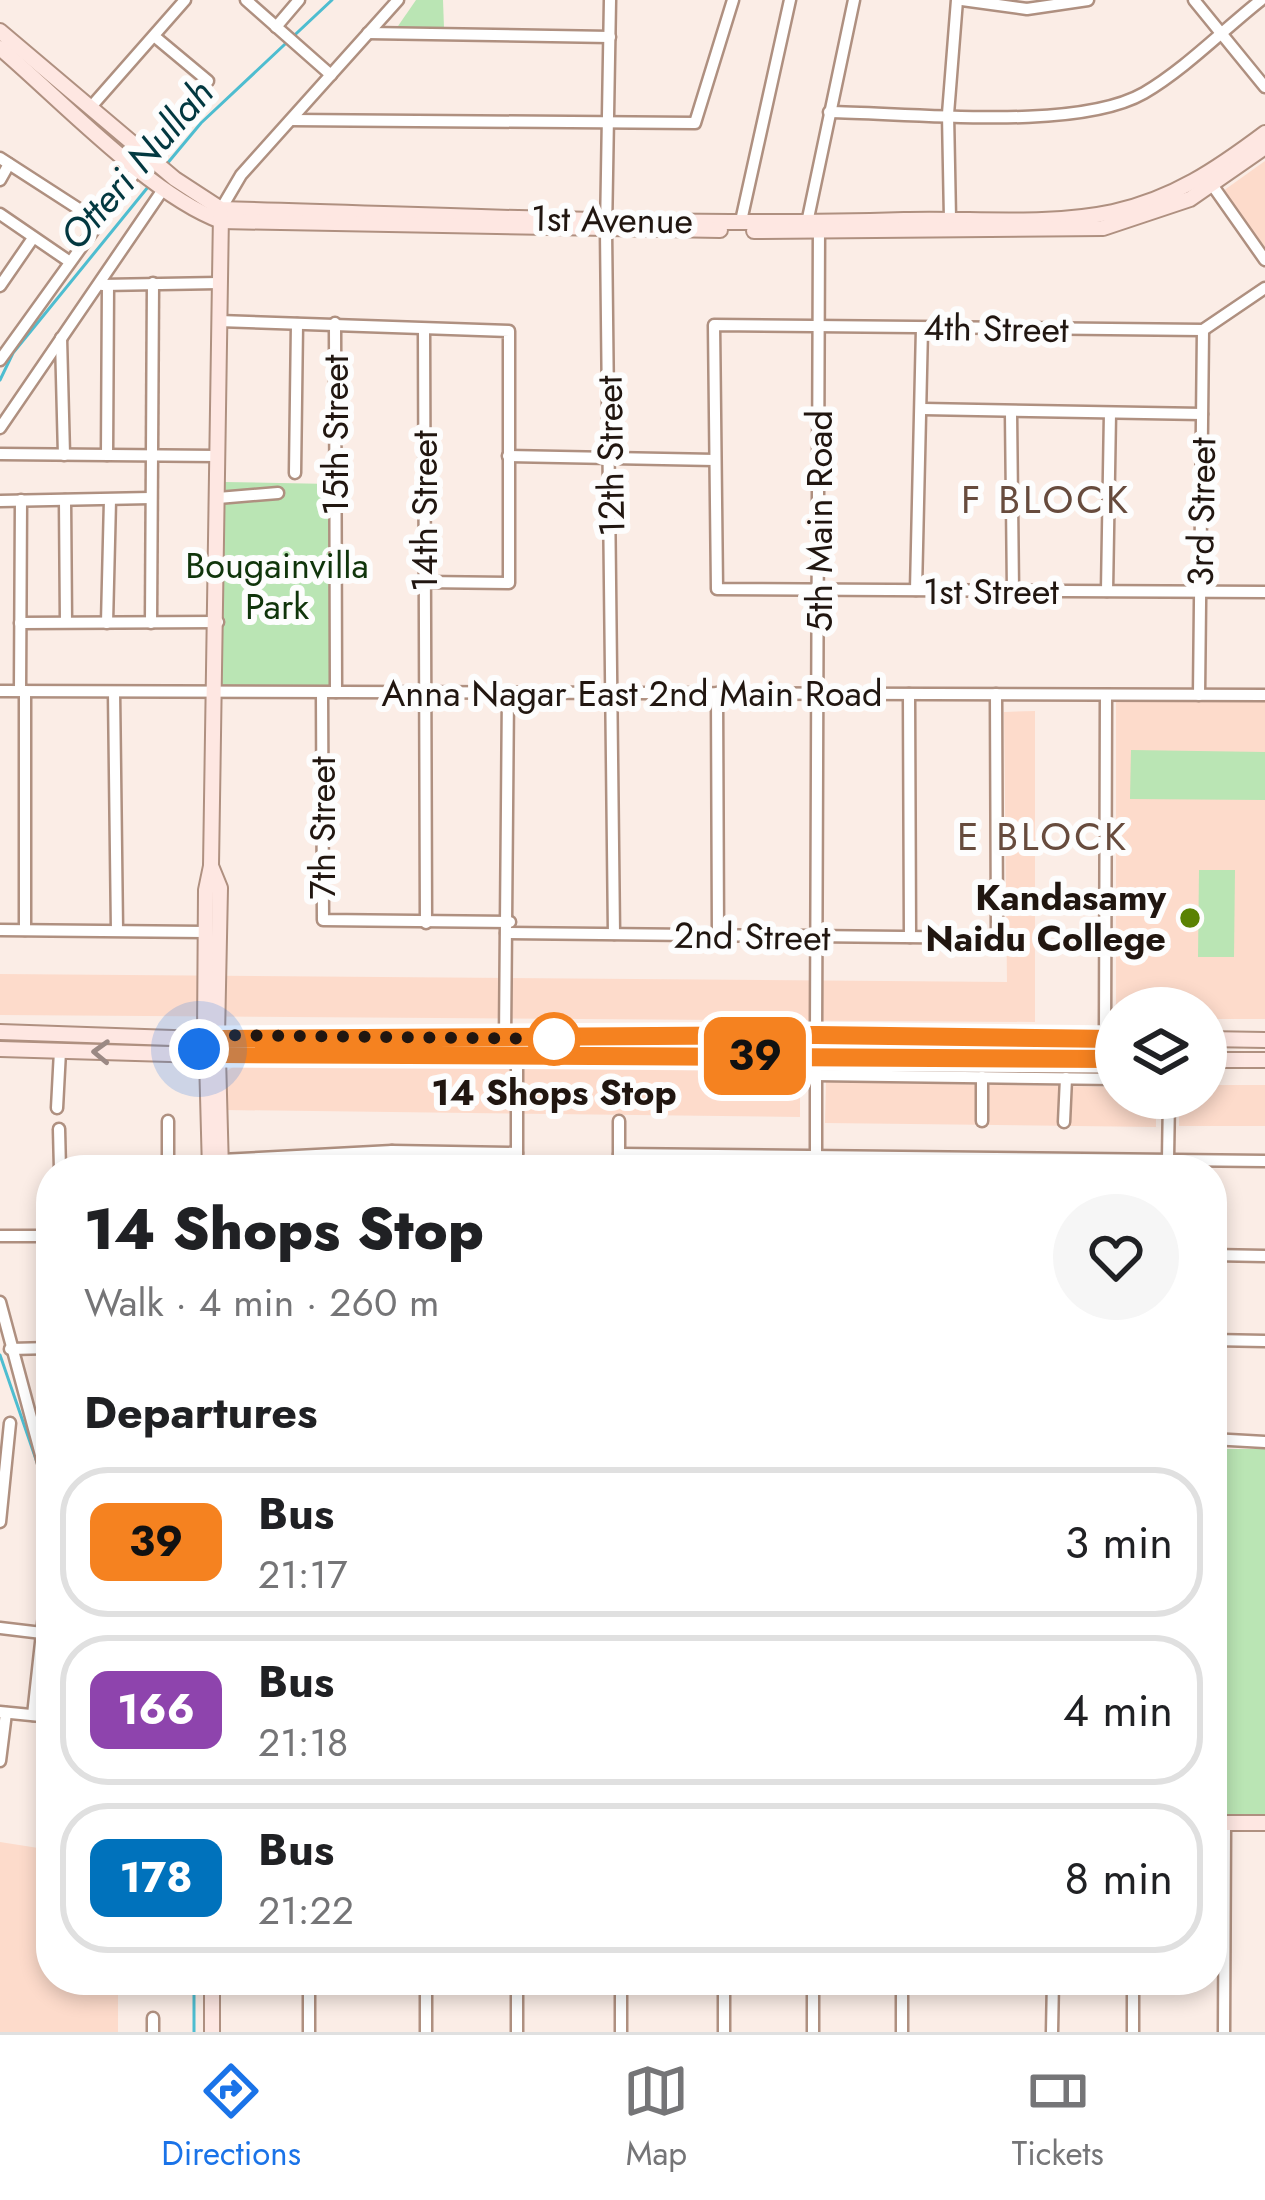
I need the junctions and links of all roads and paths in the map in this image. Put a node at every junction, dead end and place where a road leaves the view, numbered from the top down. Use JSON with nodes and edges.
{"nodes":[{"id":1,"x":185,"y":0,"type":"edge"},
{"id":2,"x":246,"y":0,"type":"edge"},
{"id":3,"x":299,"y":0,"type":"edge"},
{"id":4,"x":398,"y":0,"type":"edge"},
{"id":5,"x":610,"y":0,"type":"edge"},
{"id":6,"x":733,"y":0,"type":"edge"},
{"id":7,"x":790,"y":0,"type":"edge"},
{"id":8,"x":854,"y":0,"type":"edge"},
{"id":9,"x":960,"y":0,"type":"edge"},
{"id":10,"x":1088,"y":0,"type":"edge"},
{"id":11,"x":1194,"y":0,"type":"edge"},
{"id":12,"x":1261,"y":0,"type":"edge"},
{"id":13,"x":276,"y":27,"type":"junction"},
{"id":14,"x":0,"y":31,"type":"edge"},
{"id":15,"x":368,"y":33,"type":"junction"},
{"id":16,"x":1219,"y":33,"type":"junction"},
{"id":17,"x":154,"y":35,"type":"junction"},
{"id":18,"x":610,"y":38,"type":"junction"},
{"id":19,"x":0,"y":48,"type":"edge"},
{"id":20,"x":331,"y":75,"type":"junction"},
{"id":21,"x":208,"y":81,"type":"dead end"},
{"id":22,"x":1265,"y":87,"type":"edge"},
{"id":23,"x":91,"y":108,"type":"junction"},
{"id":24,"x":829,"y":112,"type":"junction"},
{"id":25,"x":948,"y":114,"type":"junction"},
{"id":26,"x":291,"y":120,"type":"junction"},
{"id":27,"x":609,"y":122,"type":"junction"},
{"id":28,"x":1265,"y":133,"type":"edge"},
{"id":29,"x":1265,"y":147,"type":"edge"},
{"id":30,"x":5,"y":161,"type":"edge"},
{"id":31,"x":156,"y":175,"type":"junction"},
{"id":32,"x":0,"y":180,"type":"edge"},
{"id":33,"x":1209,"y":182,"type":"junction"},
{"id":34,"x":0,"y":214,"type":"edge"},
{"id":35,"x":221,"y":215,"type":"junction"},
{"id":36,"x":950,"y":219,"type":"junction"},
{"id":37,"x":741,"y":221,"type":"junction"},
{"id":38,"x":99,"y":223,"type":"junction"},
{"id":39,"x":606,"y":225,"type":"junction"},
{"id":40,"x":815,"y":226,"type":"junction"},
{"id":41,"x":33,"y":238,"type":"junction"},
{"id":42,"x":1265,"y":260,"type":"edge"},
{"id":43,"x":70,"y":262,"type":"junction"},
{"id":44,"x":2,"y":279,"type":"edge"},
{"id":45,"x":153,"y":283,"type":"junction"},
{"id":46,"x":219,"y":284,"type":"junction"},
{"id":47,"x":93,"y":285,"type":"junction"},
{"id":48,"x":108,"y":285,"type":"junction"},
{"id":49,"x":1265,"y":289,"type":"edge"},
{"id":50,"x":219,"y":321,"type":"junction"},
{"id":51,"x":335,"y":322,"type":"junction"},
{"id":52,"x":297,"y":324,"type":"junction"},
{"id":53,"x":820,"y":326,"type":"junction"},
{"id":54,"x":922,"y":328,"type":"junction"},
{"id":55,"x":424,"y":329,"type":"junction"},
{"id":56,"x":1203,"y":330,"type":"junction"},
{"id":57,"x":62,"y":335,"type":"junction"},
{"id":58,"x":0,"y":360,"type":"edge"},
{"id":59,"x":923,"y":409,"type":"junction"},
{"id":60,"x":1011,"y":413,"type":"junction"},
{"id":61,"x":1110,"y":413,"type":"junction"},
{"id":62,"x":1202,"y":414,"type":"junction"},
{"id":63,"x":0,"y":428,"type":"edge"},
{"id":64,"x":0,"y":454,"type":"edge"},
{"id":65,"x":64,"y":455,"type":"junction"},
{"id":66,"x":107,"y":455,"type":"junction"},
{"id":67,"x":151,"y":455,"type":"junction"},
{"id":68,"x":218,"y":456,"type":"junction"},
{"id":69,"x":508,"y":456,"type":"junction"},
{"id":70,"x":610,"y":458,"type":"junction"},
{"id":71,"x":716,"y":460,"type":"junction"},
{"id":72,"x":295,"y":473,"type":"dead end"},
{"id":73,"x":278,"y":493,"type":"dead end"},
{"id":74,"x":151,"y":498,"type":"junction"},
{"id":75,"x":218,"y":498,"type":"junction"},
{"id":76,"x":21,"y":500,"type":"junction"},
{"id":77,"x":65,"y":500,"type":"junction"},
{"id":78,"x":110,"y":500,"type":"junction"},
{"id":79,"x":0,"y":501,"type":"edge"},
{"id":80,"x":424,"y":582,"type":"junction"},
{"id":81,"x":819,"y":590,"type":"junction"},
{"id":82,"x":916,"y":590,"type":"junction"},
{"id":83,"x":1012,"y":591,"type":"junction"},
{"id":84,"x":1107,"y":592,"type":"junction"},
{"id":85,"x":1200,"y":592,"type":"junction"},
{"id":86,"x":1265,"y":592,"type":"edge"},
{"id":87,"x":66,"y":622,"type":"junction"},
{"id":88,"x":218,"y":622,"type":"junction"},
{"id":89,"x":20,"y":623,"type":"junction"},
{"id":90,"x":107,"y":623,"type":"junction"},
{"id":91,"x":151,"y":623,"type":"junction"},
{"id":92,"x":0,"y":691,"type":"edge"},
{"id":93,"x":23,"y":692,"type":"junction"},
{"id":94,"x":114,"y":692,"type":"junction"},
{"id":95,"x":217,"y":692,"type":"junction"},
{"id":96,"x":423,"y":692,"type":"junction"},
{"id":97,"x":508,"y":692,"type":"junction"},
{"id":98,"x":329,"y":693,"type":"junction"},
{"id":99,"x":612,"y":693,"type":"junction"},
{"id":100,"x":717,"y":694,"type":"junction"},
{"id":101,"x":818,"y":694,"type":"junction"},
{"id":102,"x":909,"y":694,"type":"junction"},
{"id":103,"x":996,"y":694,"type":"junction"},
{"id":104,"x":1106,"y":694,"type":"junction"},
{"id":105,"x":1199,"y":695,"type":"junction"},
{"id":106,"x":1265,"y":695,"type":"edge"},
{"id":107,"x":212,"y":866,"type":"junction"},
{"id":108,"x":426,"y":922,"type":"junction"},
{"id":109,"x":508,"y":928,"type":"junction"},
{"id":110,"x":0,"y":930,"type":"edge"},
{"id":111,"x":25,"y":930,"type":"junction"},
{"id":112,"x":117,"y":930,"type":"junction"},
{"id":113,"x":205,"y":932,"type":"junction"},
{"id":114,"x":614,"y":934,"type":"junction"},
{"id":115,"x":718,"y":935,"type":"junction"},
{"id":116,"x":817,"y":937,"type":"junction"},
{"id":117,"x":910,"y":938,"type":"junction"},
{"id":118,"x":1109,"y":987,"type":"edge"},
{"id":119,"x":0,"y":1032,"type":"edge"},
{"id":120,"x":817,"y":1035,"type":"junction"},
{"id":121,"x":1095,"y":1039,"type":"edge"},
{"id":122,"x":1227,"y":1039,"type":"edge"},
{"id":123,"x":505,"y":1040,"type":"junction"},
{"id":124,"x":1265,"y":1040,"type":"edge"},
{"id":125,"x":212,"y":1047,"type":"junction"},
{"id":126,"x":0,"y":1049,"type":"edge"},
{"id":127,"x":60,"y":1051,"type":"junction"},
{"id":128,"x":517,"y":1055,"type":"junction"},
{"id":129,"x":816,"y":1057,"type":"junction"},
{"id":130,"x":1095,"y":1059,"type":"edge"},
{"id":131,"x":1227,"y":1060,"type":"edge"},
{"id":132,"x":1265,"y":1060,"type":"edge"},
{"id":133,"x":817,"y":1075,"type":"junction"},
{"id":134,"x":982,"y":1077,"type":"junction"},
{"id":135,"x":1066,"y":1078,"type":"junction"},
{"id":136,"x":1095,"y":1079,"type":"edge"},
{"id":137,"x":57,"y":1108,"type":"dead end"},
{"id":138,"x":1169,"y":1119,"type":"edge"},
{"id":139,"x":168,"y":1120,"type":"dead end"},
{"id":140,"x":619,"y":1121,"type":"dead end"},
{"id":141,"x":982,"y":1121,"type":"dead end"},
{"id":142,"x":1064,"y":1122,"type":"dead end"},
{"id":143,"x":59,"y":1129,"type":"dead end"},
{"id":144,"x":392,"y":1151,"type":"junction"},
{"id":145,"x":517,"y":1153,"type":"joint"},
{"id":146,"x":619,"y":1154,"type":"joint"},
{"id":147,"x":732,"y":1154,"type":"joint"},
{"id":148,"x":60,"y":1155,"type":"edge"},
{"id":149,"x":168,"y":1155,"type":"edge"},
{"id":150,"x":216,"y":1155,"type":"edge"},
{"id":151,"x":365,"y":1155,"type":"edge"},
{"id":152,"x":392,"y":1155,"type":"edge"},
{"id":153,"x":816,"y":1155,"type":"joint"},
{"id":154,"x":1168,"y":1155,"type":"edge"},
{"id":155,"x":1265,"y":1161,"type":"edge"},
{"id":156,"x":1227,"y":1163,"type":"edge"},
{"id":157,"x":0,"y":1236,"type":"edge"},
{"id":158,"x":36,"y":1236,"type":"edge"},
{"id":159,"x":1227,"y":1255,"type":"edge"},
{"id":160,"x":1265,"y":1256,"type":"edge"},
{"id":161,"x":0,"y":1302,"type":"edge"},
{"id":162,"x":1227,"y":1340,"type":"edge"},
{"id":163,"x":1265,"y":1341,"type":"edge"},
{"id":164,"x":10,"y":1348,"type":"junction"},
{"id":165,"x":36,"y":1348,"type":"edge"},
{"id":166,"x":10,"y":1423,"type":"dead end"},
{"id":167,"x":33,"y":1437,"type":"junction"},
{"id":168,"x":36,"y":1437,"type":"edge"},
{"id":169,"x":1227,"y":1440,"type":"edge"},
{"id":170,"x":1265,"y":1442,"type":"edge"},
{"id":171,"x":36,"y":1446,"type":"edge"},
{"id":172,"x":0,"y":1518,"type":"edge"},
{"id":173,"x":0,"y":1628,"type":"edge"},
{"id":174,"x":36,"y":1632,"type":"edge"},
{"id":175,"x":36,"y":1688,"type":"edge"},
{"id":176,"x":3,"y":1712,"type":"edge"},
{"id":177,"x":33,"y":1715,"type":"junction"},
{"id":178,"x":36,"y":1715,"type":"edge"},
{"id":179,"x":0,"y":1761,"type":"edge"},
{"id":180,"x":1227,"y":1823,"type":"edge"},
{"id":181,"x":1265,"y":1823,"type":"edge"},
{"id":182,"x":212,"y":1995,"type":"edge"},
{"id":183,"x":309,"y":1995,"type":"edge"},
{"id":184,"x":425,"y":1995,"type":"edge"},
{"id":185,"x":517,"y":1995,"type":"edge"},
{"id":186,"x":621,"y":1995,"type":"edge"},
{"id":187,"x":724,"y":1995,"type":"edge"},
{"id":188,"x":813,"y":1995,"type":"edge"},
{"id":189,"x":902,"y":1995,"type":"edge"},
{"id":190,"x":1053,"y":1995,"type":"edge"},
{"id":191,"x":1133,"y":1995,"type":"edge"},
{"id":192,"x":1223,"y":1995,"type":"edge"},
{"id":193,"x":153,"y":2018,"type":"dead end"},
{"id":194,"x":153,"y":2032,"type":"edge"},
{"id":195,"x":212,"y":2032,"type":"edge"},
{"id":196,"x":309,"y":2032,"type":"edge"},
{"id":197,"x":426,"y":2032,"type":"edge"},
{"id":198,"x":517,"y":2032,"type":"edge"},
{"id":199,"x":621,"y":2032,"type":"edge"},
{"id":200,"x":724,"y":2032,"type":"edge"},
{"id":201,"x":812,"y":2032,"type":"edge"},
{"id":202,"x":902,"y":2032,"type":"edge"},
{"id":203,"x":1052,"y":2032,"type":"edge"},
{"id":204,"x":1132,"y":2032,"type":"edge"},
{"id":205,"x":1224,"y":2032,"type":"edge"}],
"edges":[{"from":1,"to":17,"type":"street"},
{"from":2,"to":13,"type":"street"},
{"from":3,"to":13,"type":"street"},
{"from":4,"to":15,"type":"street"},
{"from":5,"to":18,"type":"street","name":"12th Street"},
{"from":6,"to":27,"type":"street"},
{"from":7,"to":37,"type":"street"},
{"from":8,"to":24,"type":"street","name":"5th Main Road"},
{"from":9,"to":10,"type":"street"},
{"from":9,"to":25,"type":"street"},
{"from":11,"to":16,"type":"street"},
{"from":12,"to":16,"type":"street"},
{"from":13,"to":20,"type":"street"},
{"from":14,"to":23,"type":"street","name":"1st Avenue"},
{"from":15,"to":18,"type":"street"},
{"from":15,"to":20,"type":"street"},
{"from":16,"to":22,"type":"street"},
{"from":16,"to":25,"type":"street"},
{"from":17,"to":21,"type":"street"},
{"from":17,"to":23,"type":"street"},
{"from":18,"to":27,"type":"street","name":"12th Street"},
{"from":19,"to":31,"type":"street","name":"1st Avenue"},
{"from":20,"to":26,"type":"street"},
{"from":23,"to":31,"type":"street","name":"1st Avenue"},
{"from":24,"to":25,"type":"street"},
{"from":24,"to":40,"type":"street","name":"5th Main Road"},
{"from":25,"to":36,"type":"street"},
{"from":26,"to":27,"type":"street"},
{"from":26,"to":35,"type":"street"},
{"from":27,"to":39,"type":"street","name":"12th Street"},
{"from":28,"to":33,"type":"street","name":"1st Avenue"},
{"from":29,"to":33,"type":"street","name":"1st Avenue"},
{"from":30,"to":32,"type":"street"},
{"from":30,"to":38,"type":"street"},
{"from":31,"to":35,"type":"street","name":"1st Avenue"},
{"from":31,"to":38,"type":"street"},
{"from":31,"to":47,"type":"street"},
{"from":33,"to":36,"type":"street","name":"1st Avenue"},
{"from":33,"to":40,"type":"street","name":"1st Avenue"},
{"from":33,"to":42,"type":"street"},
{"from":34,"to":41,"type":"street"},
{"from":35,"to":39,"type":"street","name":"1st Avenue"},
{"from":35,"to":46,"type":"street"},
{"from":36,"to":40,"type":"street","name":"1st Avenue"},
{"from":37,"to":39,"type":"street","name":"1st Avenue"},
{"from":37,"to":40,"type":"street","name":"1st Avenue"},
{"from":38,"to":43,"type":"street"},
{"from":39,"to":40,"type":"street","name":"1st Avenue"},
{"from":39,"to":70,"type":"street","name":"12th Street"},
{"from":40,"to":53,"type":"street","name":"5th Main Road"},
{"from":41,"to":43,"type":"street"},
{"from":41,"to":44,"type":"street"},
{"from":43,"to":58,"type":"street"},
{"from":45,"to":46,"type":"street"},
{"from":45,"to":48,"type":"street"},
{"from":45,"to":67,"type":"street"},
{"from":46,"to":50,"type":"street"},
{"from":47,"to":48,"type":"street"},
{"from":47,"to":57,"type":"street"},
{"from":48,"to":66,"type":"street"},
{"from":49,"to":56,"type":"street"},
{"from":50,"to":52,"type":"street"},
{"from":50,"to":68,"type":"street"},
{"from":51,"to":52,"type":"street"},
{"from":51,"to":55,"type":"street"},
{"from":51,"to":98,"type":"street","name":"15th Street"},
{"from":52,"to":72,"type":"street"},
{"from":53,"to":54,"type":"street","name":"4th Street"},
{"from":53,"to":71,"type":"street","name":"4th Street"},
{"from":53,"to":81,"type":"street","name":"5th Main Road"},
{"from":54,"to":56,"type":"street","name":"4th Street"},
{"from":54,"to":59,"type":"street"},
{"from":55,"to":69,"type":"street"},
{"from":55,"to":80,"type":"street","name":"14th Street"},
{"from":56,"to":62,"type":"street","name":"3rd Street"},
{"from":57,"to":63,"type":"street"},
{"from":57,"to":65,"type":"street"},
{"from":59,"to":60,"type":"street"},
{"from":59,"to":82,"type":"street"},
{"from":60,"to":61,"type":"street"},
{"from":60,"to":83,"type":"street"},
{"from":61,"to":62,"type":"street"},
{"from":61,"to":84,"type":"street"},
{"from":62,"to":85,"type":"street","name":"3rd Street"},
{"from":64,"to":65,"type":"street"},
{"from":65,"to":66,"type":"street"},
{"from":66,"to":67,"type":"street"},
{"from":67,"to":68,"type":"street"},
{"from":67,"to":74,"type":"street"},
{"from":68,"to":75,"type":"street"},
{"from":69,"to":70,"type":"street"},
{"from":69,"to":80,"type":"street"},
{"from":70,"to":71,"type":"street"},
{"from":70,"to":99,"type":"street","name":"12th Street"},
{"from":71,"to":81,"type":"street","name":"1st Street"},
{"from":73,"to":75,"type":"street"},
{"from":74,"to":78,"type":"street"},
{"from":74,"to":91,"type":"street"},
{"from":75,"to":88,"type":"street"},
{"from":76,"to":77,"type":"street"},
{"from":76,"to":79,"type":"street"},
{"from":76,"to":89,"type":"street"},
{"from":77,"to":78,"type":"street"},
{"from":77,"to":87,"type":"street"},
{"from":78,"to":90,"type":"street"},
{"from":80,"to":96,"type":"street","name":"14th Street"},
{"from":81,"to":82,"type":"street","name":"1st Street"},
{"from":81,"to":101,"type":"street","name":"5th Main Road"},
{"from":82,"to":83,"type":"street","name":"1st Street"},
{"from":83,"to":84,"type":"street","name":"1st Street"},
{"from":84,"to":85,"type":"street","name":"1st Street"},
{"from":85,"to":86,"type":"street","name":"1st Street"},
{"from":85,"to":105,"type":"street","name":"3rd Street"},
{"from":87,"to":89,"type":"street"},
{"from":87,"to":90,"type":"street"},
{"from":88,"to":91,"type":"street"},
{"from":88,"to":95,"type":"street"},
{"from":89,"to":93,"type":"street"},
{"from":90,"to":91,"type":"street"},
{"from":92,"to":93,"type":"street","name":"Anna Nagar East 2nd Main Road"},
{"from":93,"to":94,"type":"street","name":"Anna Nagar East 2nd Main Road"},
{"from":93,"to":111,"type":"street"},
{"from":94,"to":95,"type":"street","name":"Anna Nagar East 2nd Main Road"},
{"from":94,"to":112,"type":"street"},
{"from":95,"to":98,"type":"street","name":"Anna Nagar East 2nd Main Road"},
{"from":95,"to":107,"type":"street"},
{"from":96,"to":97,"type":"street","name":"Anna Nagar East 2nd Main Road"},
{"from":96,"to":98,"type":"street","name":"Anna Nagar East 2nd Main Road"},
{"from":96,"to":108,"type":"street","name":"14th Street"},
{"from":97,"to":99,"type":"street","name":"Anna Nagar East 2nd Main Road"},
{"from":97,"to":109,"type":"street"},
{"from":98,"to":108,"type":"street","name":"7th Street"},
{"from":99,"to":100,"type":"street","name":"Anna Nagar East 2nd Main Road"},
{"from":99,"to":114,"type":"street","name":"12th Street"},
{"from":100,"to":101,"type":"street","name":"Anna Nagar East 2nd Main Road"},
{"from":100,"to":115,"type":"street"},
{"from":101,"to":102,"type":"street","name":"Anna Nagar East 2nd Main Road"},
{"from":101,"to":116,"type":"street","name":"5th Main Road"},
{"from":102,"to":103,"type":"street","name":"Anna Nagar East 2nd Main Road"},
{"from":102,"to":117,"type":"street"},
{"from":103,"to":104,"type":"street","name":"Anna Nagar East 2nd Main Road"},
{"from":103,"to":117,"type":"street","name":"2nd Street"},
{"from":104,"to":105,"type":"street","name":"Anna Nagar East 2nd Main Road"},
{"from":104,"to":118,"type":"street"},
{"from":105,"to":106,"type":"street","name":"Anna Nagar East 2nd Main Road"},
{"from":107,"to":113,"type":"street"},
{"from":107,"to":125,"type":"street"},
{"from":108,"to":109,"type":"street","name":"7th Street"},
{"from":109,"to":114,"type":"street","name":"2nd Street"},
{"from":109,"to":123,"type":"street"},
{"from":110,"to":111,"type":"street"},
{"from":111,"to":112,"type":"street"},
{"from":112,"to":113,"type":"street"},
{"from":113,"to":125,"type":"street"},
{"from":114,"to":115,"type":"street","name":"2nd Street"},
{"from":115,"to":116,"type":"street","name":"2nd Street"},
{"from":116,"to":117,"type":"street","name":"2nd Street"},
{"from":116,"to":120,"type":"street","name":"5th Main Road"},
{"from":119,"to":125,"type":"street"},
{"from":120,"to":121,"type":"street"},
{"from":120,"to":123,"type":"street"},
{"from":122,"to":124,"type":"street"},
{"from":123,"to":125,"type":"street"},
{"from":125,"to":127,"type":"street","one_way":true},
{"from":125,"to":128,"type":"street"},
{"from":125,"to":150,"type":"street"},
{"from":126,"to":127,"type":"street"},
{"from":127,"to":137,"type":"street"},
{"from":128,"to":129,"type":"street"},
{"from":128,"to":145,"type":"street"},
{"from":129,"to":130,"type":"street"},
{"from":129,"to":133,"type":"street"},
{"from":131,"to":132,"type":"street"},
{"from":133,"to":134,"type":"street"},
{"from":133,"to":153,"type":"street"},
{"from":134,"to":135,"type":"street"},
{"from":134,"to":141,"type":"street"},
{"from":135,"to":136,"type":"street"},
{"from":135,"to":142,"type":"street"},
{"from":138,"to":154,"type":"street"},
{"from":139,"to":149,"type":"street"},
{"from":140,"to":146,"type":"street"},
{"from":143,"to":148,"type":"street"},
{"from":144,"to":145,"type":"street"},
{"from":144,"to":151,"type":"street"},
{"from":144,"to":152,"type":"street"},
{"from":146,"to":147,"type":"street"},
{"from":147,"to":153,"type":"street"},
{"from":155,"to":156,"type":"street"},
{"from":157,"to":158,"type":"street"},
{"from":159,"to":160,"type":"street"},
{"from":161,"to":164,"type":"street"},
{"from":162,"to":163,"type":"street"},
{"from":164,"to":165,"type":"street"},
{"from":164,"to":167,"type":"street"},
{"from":166,"to":172,"type":"street"},
{"from":167,"to":168,"type":"street"},
{"from":167,"to":171,"type":"street"},
{"from":169,"to":170,"type":"street"},
{"from":173,"to":174,"type":"street"},
{"from":175,"to":177,"type":"street"},
{"from":176,"to":177,"type":"street"},
{"from":176,"to":179,"type":"street"},
{"from":177,"to":178,"type":"street"},
{"from":180,"to":181,"type":"street"},
{"from":182,"to":195,"type":"street"},
{"from":183,"to":196,"type":"street"},
{"from":184,"to":197,"type":"street"},
{"from":185,"to":198,"type":"street"},
{"from":186,"to":199,"type":"street"},
{"from":187,"to":200,"type":"street"},
{"from":188,"to":201,"type":"street"},
{"from":189,"to":202,"type":"street"},
{"from":190,"to":203,"type":"street"},
{"from":191,"to":204,"type":"street"},
{"from":192,"to":205,"type":"street"},
{"from":193,"to":194,"type":"street"}]}
